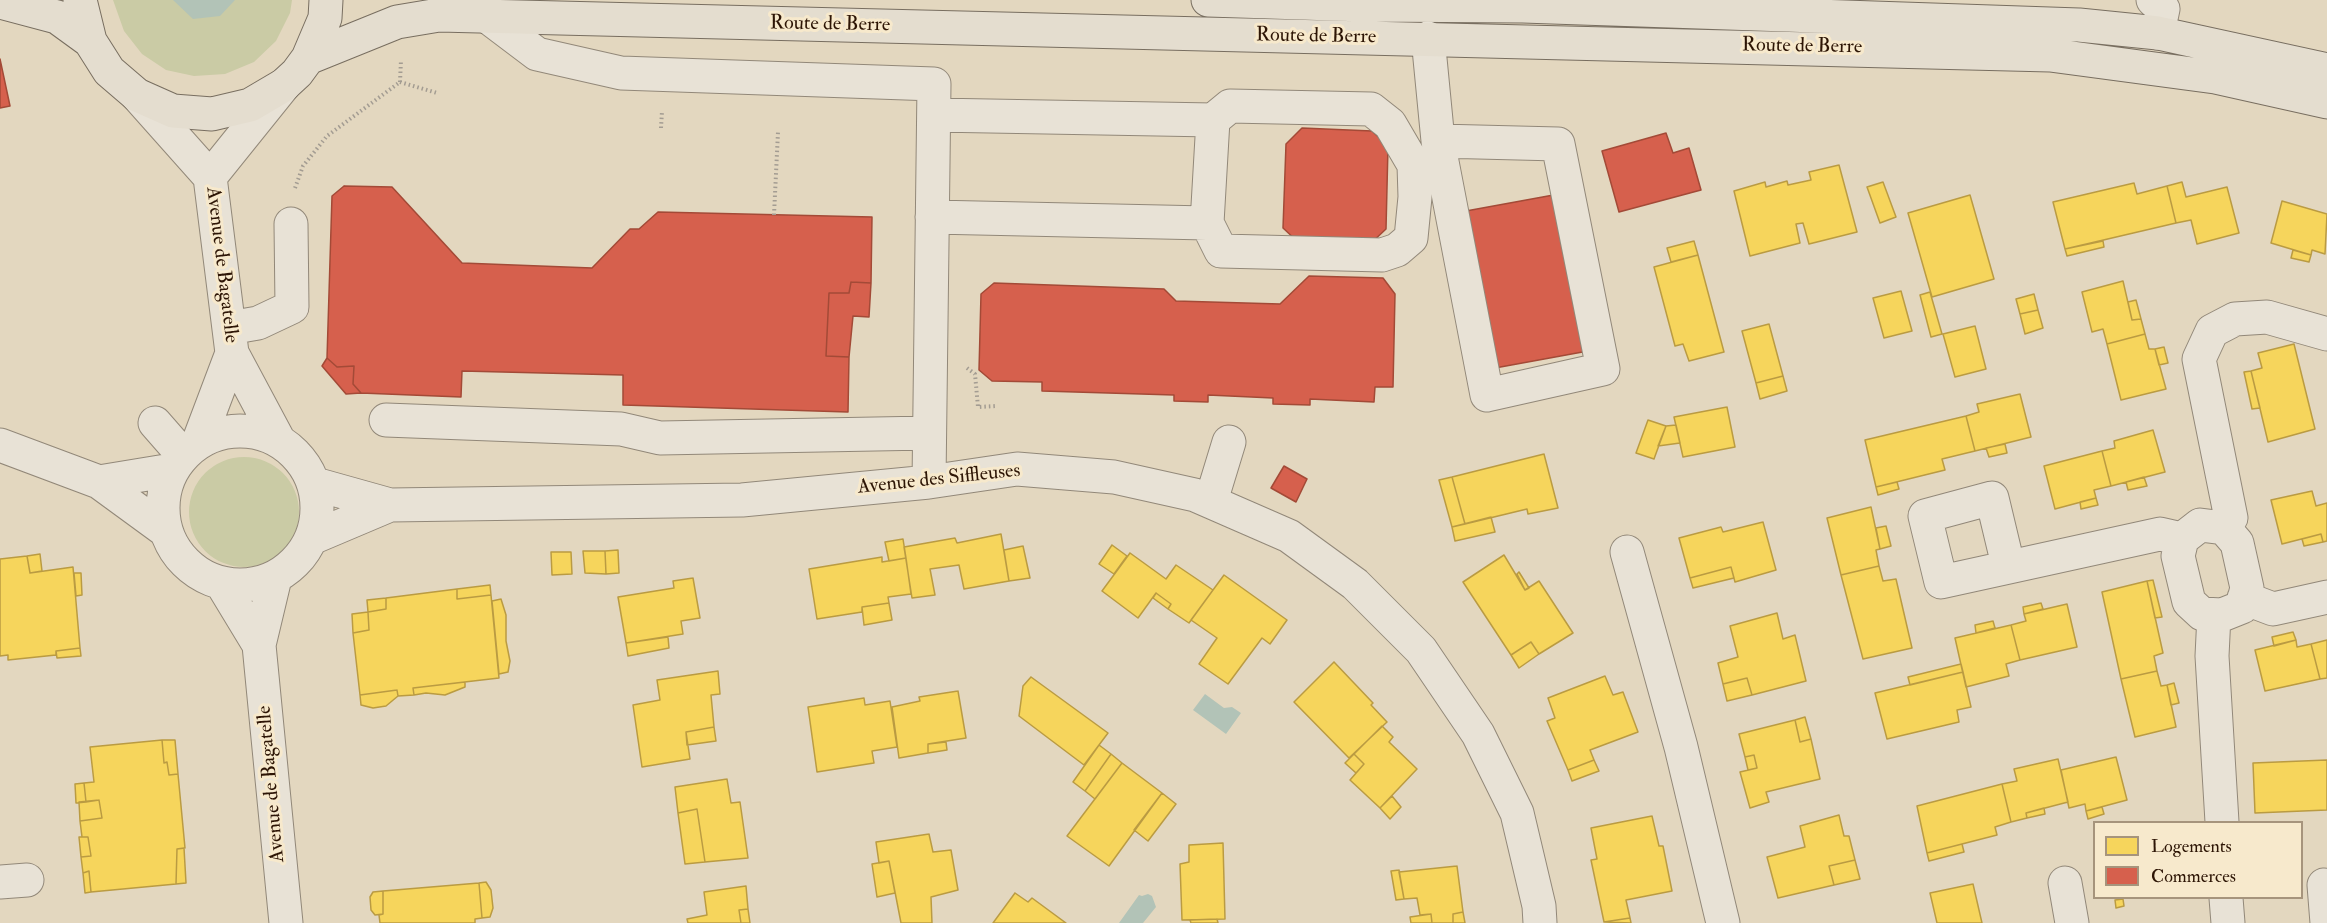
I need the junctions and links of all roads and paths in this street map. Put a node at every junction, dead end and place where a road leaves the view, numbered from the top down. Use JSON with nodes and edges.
{"nodes":[{"id":1,"x":80,"y":0,"type":"edge"},
{"id":2,"x":326,"y":0,"type":"edge"},
{"id":3,"x":1208,"y":0,"type":"edge"},
{"id":4,"x":2153,"y":0,"type":"edge"},
{"id":5,"x":0,"y":2,"type":"edge"},
{"id":6,"x":1521,"y":3,"type":"edge"},
{"id":7,"x":488,"y":17,"type":"junction"},
{"id":8,"x":2158,"y":33,"type":"junction"},
{"id":9,"x":1428,"y":38,"type":"junction"},
{"id":10,"x":90,"y":41,"type":"junction"},
{"id":11,"x":308,"y":58,"type":"junction"},
{"id":12,"x":401,"y":59,"type":"dead end"},
{"id":13,"x":2327,"y":70,"type":"edge"},
{"id":14,"x":400,"y":82,"type":"junction"},
{"id":15,"x":284,"y":85,"type":"junction"},
{"id":16,"x":437,"y":93,"type":"dead end"},
{"id":17,"x":137,"y":95,"type":"junction"},
{"id":18,"x":2327,"y":102,"type":"edge"},
{"id":19,"x":934,"y":115,"type":"junction"},
{"id":20,"x":1213,"y":120,"type":"junction"},
{"id":21,"x":778,"y":132,"type":"dead end"},
{"id":22,"x":1438,"y":141,"type":"junction"},
{"id":23,"x":210,"y":177,"type":"junction"},
{"id":24,"x":774,"y":215,"type":"dead end"},
{"id":25,"x":932,"y":217,"type":"junction"},
{"id":26,"x":1207,"y":223,"type":"junction"},
{"id":27,"x":291,"y":224,"type":"joint"},
{"id":28,"x":2327,"y":334,"type":"edge"},
{"id":29,"x":231,"y":340,"type":"junction"},
{"id":30,"x":975,"y":374,"type":"dead end"},
{"id":31,"x":996,"y":406,"type":"dead end"},
{"id":32,"x":386,"y":420,"type":"dead end"},
{"id":33,"x":155,"y":423,"type":"dead end"},
{"id":34,"x":930,"y":433,"type":"junction"},
{"id":35,"x":279,"y":441,"type":"junction"},
{"id":36,"x":1229,"y":442,"type":"dead end"},
{"id":37,"x":0,"y":445,"type":"edge"},
{"id":38,"x":184,"y":456,"type":"junction"},
{"id":39,"x":99,"y":482,"type":"junction"},
{"id":40,"x":929,"y":482,"type":"junction"},
{"id":41,"x":315,"y":484,"type":"junction"},
{"id":42,"x":1211,"y":501,"type":"junction"},
{"id":43,"x":390,"y":505,"type":"junction"},
{"id":44,"x":2224,"y":528,"type":"junction"},
{"id":45,"x":166,"y":531,"type":"junction"},
{"id":46,"x":312,"y":538,"type":"junction"},
{"id":47,"x":2182,"y":539,"type":"junction"},
{"id":48,"x":1627,"y":552,"type":"dead end"},
{"id":49,"x":2008,"y":565,"type":"dead end"},
{"id":50,"x":275,"y":578,"type":"junction"},
{"id":51,"x":222,"y":584,"type":"junction"},
{"id":52,"x":2327,"y":597,"type":"edge"},
{"id":53,"x":2244,"y":598,"type":"junction"},
{"id":54,"x":2214,"y":615,"type":"junction"},
{"id":55,"x":259,"y":645,"type":"junction"},
{"id":56,"x":2222,"y":821,"type":"edge"},
{"id":57,"x":2065,"y":882,"type":"dead end"},
{"id":58,"x":2317,"y":885,"type":"edge"},
{"id":59,"x":2226,"y":899,"type":"edge"},
{"id":60,"x":286,"y":923,"type":"edge"},
{"id":61,"x":1540,"y":923,"type":"edge"},
{"id":62,"x":1723,"y":923,"type":"edge"},
{"id":63,"x":2072,"y":923,"type":"edge"},
{"id":64,"x":2228,"y":923,"type":"edge"},
{"id":65,"x":2327,"y":923,"type":"edge"}],
"edges":[{"from":1,"to":10,"type":"main road"},
{"from":2,"to":11,"type":"main road"},
{"from":3,"to":6,"type":"main road","name":"Route de Berre"},
{"from":4,"to":8,"type":"street"},
{"from":5,"to":10,"type":"main road"},
{"from":6,"to":8,"type":"main road","name":"Route de Berre"},
{"from":7,"to":9,"type":"main road","name":"Route de Berre"},
{"from":7,"to":11,"type":"main road","name":"Route de Berre"},
{"from":7,"to":19,"type":"street"},
{"from":8,"to":13,"type":"main road","name":"Route de Berre"},
{"from":9,"to":18,"type":"main road","name":"Route de Berre"},
{"from":9,"to":22,"type":"street"},
{"from":10,"to":17,"type":"main road"},
{"from":11,"to":15,"type":"main road"},
{"from":12,"to":14,"type":"path"},
{"from":14,"to":16,"type":"path"},
{"from":14,"to":27,"type":"path"},
{"from":15,"to":17,"type":"main road"},
{"from":15,"to":23,"type":"street","name":"Avenue de Bagatelle"},
{"from":17,"to":23,"type":"street","name":"Avenue de Bagatelle"},
{"from":19,"to":20,"type":"street"},
{"from":19,"to":25,"type":"street"},
{"from":20,"to":26,"type":"street"},
{"from":20,"to":26,"type":"street"},
{"from":21,"to":24,"type":"path"},
{"from":22,"to":22,"type":"street"},
{"from":23,"to":29,"type":"street","name":"Avenue de Bagatelle"},
{"from":25,"to":26,"type":"street"},
{"from":25,"to":34,"type":"street"},
{"from":27,"to":29,"type":"street"},
{"from":28,"to":44,"type":"street"},
{"from":29,"to":35,"type":"street","name":"Avenue de Bagatelle"},
{"from":29,"to":38,"type":"street","name":"Avenue de Bagatelle"},
{"from":30,"to":31,"type":"path"},
{"from":32,"to":34,"type":"street"},
{"from":33,"to":38,"type":"street"},
{"from":34,"to":40,"type":"street"},
{"from":35,"to":38,"type":"street"},
{"from":35,"to":41,"type":"street"},
{"from":36,"to":42,"type":"street"},
{"from":37,"to":39,"type":"street"},
{"from":38,"to":39,"type":"street"},
{"from":38,"to":45,"type":"street"},
{"from":39,"to":45,"type":"street"},
{"from":40,"to":42,"type":"street","name":"Avenue des Siffleuses"},
{"from":40,"to":43,"type":"street","name":"Avenue des Siffleuses"},
{"from":41,"to":43,"type":"street","name":"Avenue des Siffleuses"},
{"from":41,"to":46,"type":"street"},
{"from":42,"to":61,"type":"street","name":"Avenue des Siffleuses"},
{"from":43,"to":46,"type":"street","name":"Avenue des Siffleuses"},
{"from":44,"to":47,"type":"street"},
{"from":44,"to":53,"type":"street"},
{"from":45,"to":51,"type":"street"},
{"from":46,"to":50,"type":"street"},
{"from":47,"to":49,"type":"street"},
{"from":47,"to":54,"type":"street"},
{"from":48,"to":62,"type":"street"},
{"from":50,"to":51,"type":"street"},
{"from":50,"to":55,"type":"street","name":"Avenue de Bagatelle"},
{"from":51,"to":55,"type":"street","name":"Avenue de Bagatelle"},
{"from":52,"to":53,"type":"street"},
{"from":53,"to":54,"type":"street"},
{"from":54,"to":56,"type":"street"},
{"from":55,"to":60,"type":"street","name":"Avenue de Bagatelle"},
{"from":57,"to":63,"type":"street"},
{"from":58,"to":65,"type":"street"},
{"from":59,"to":64,"type":"street"}]}
